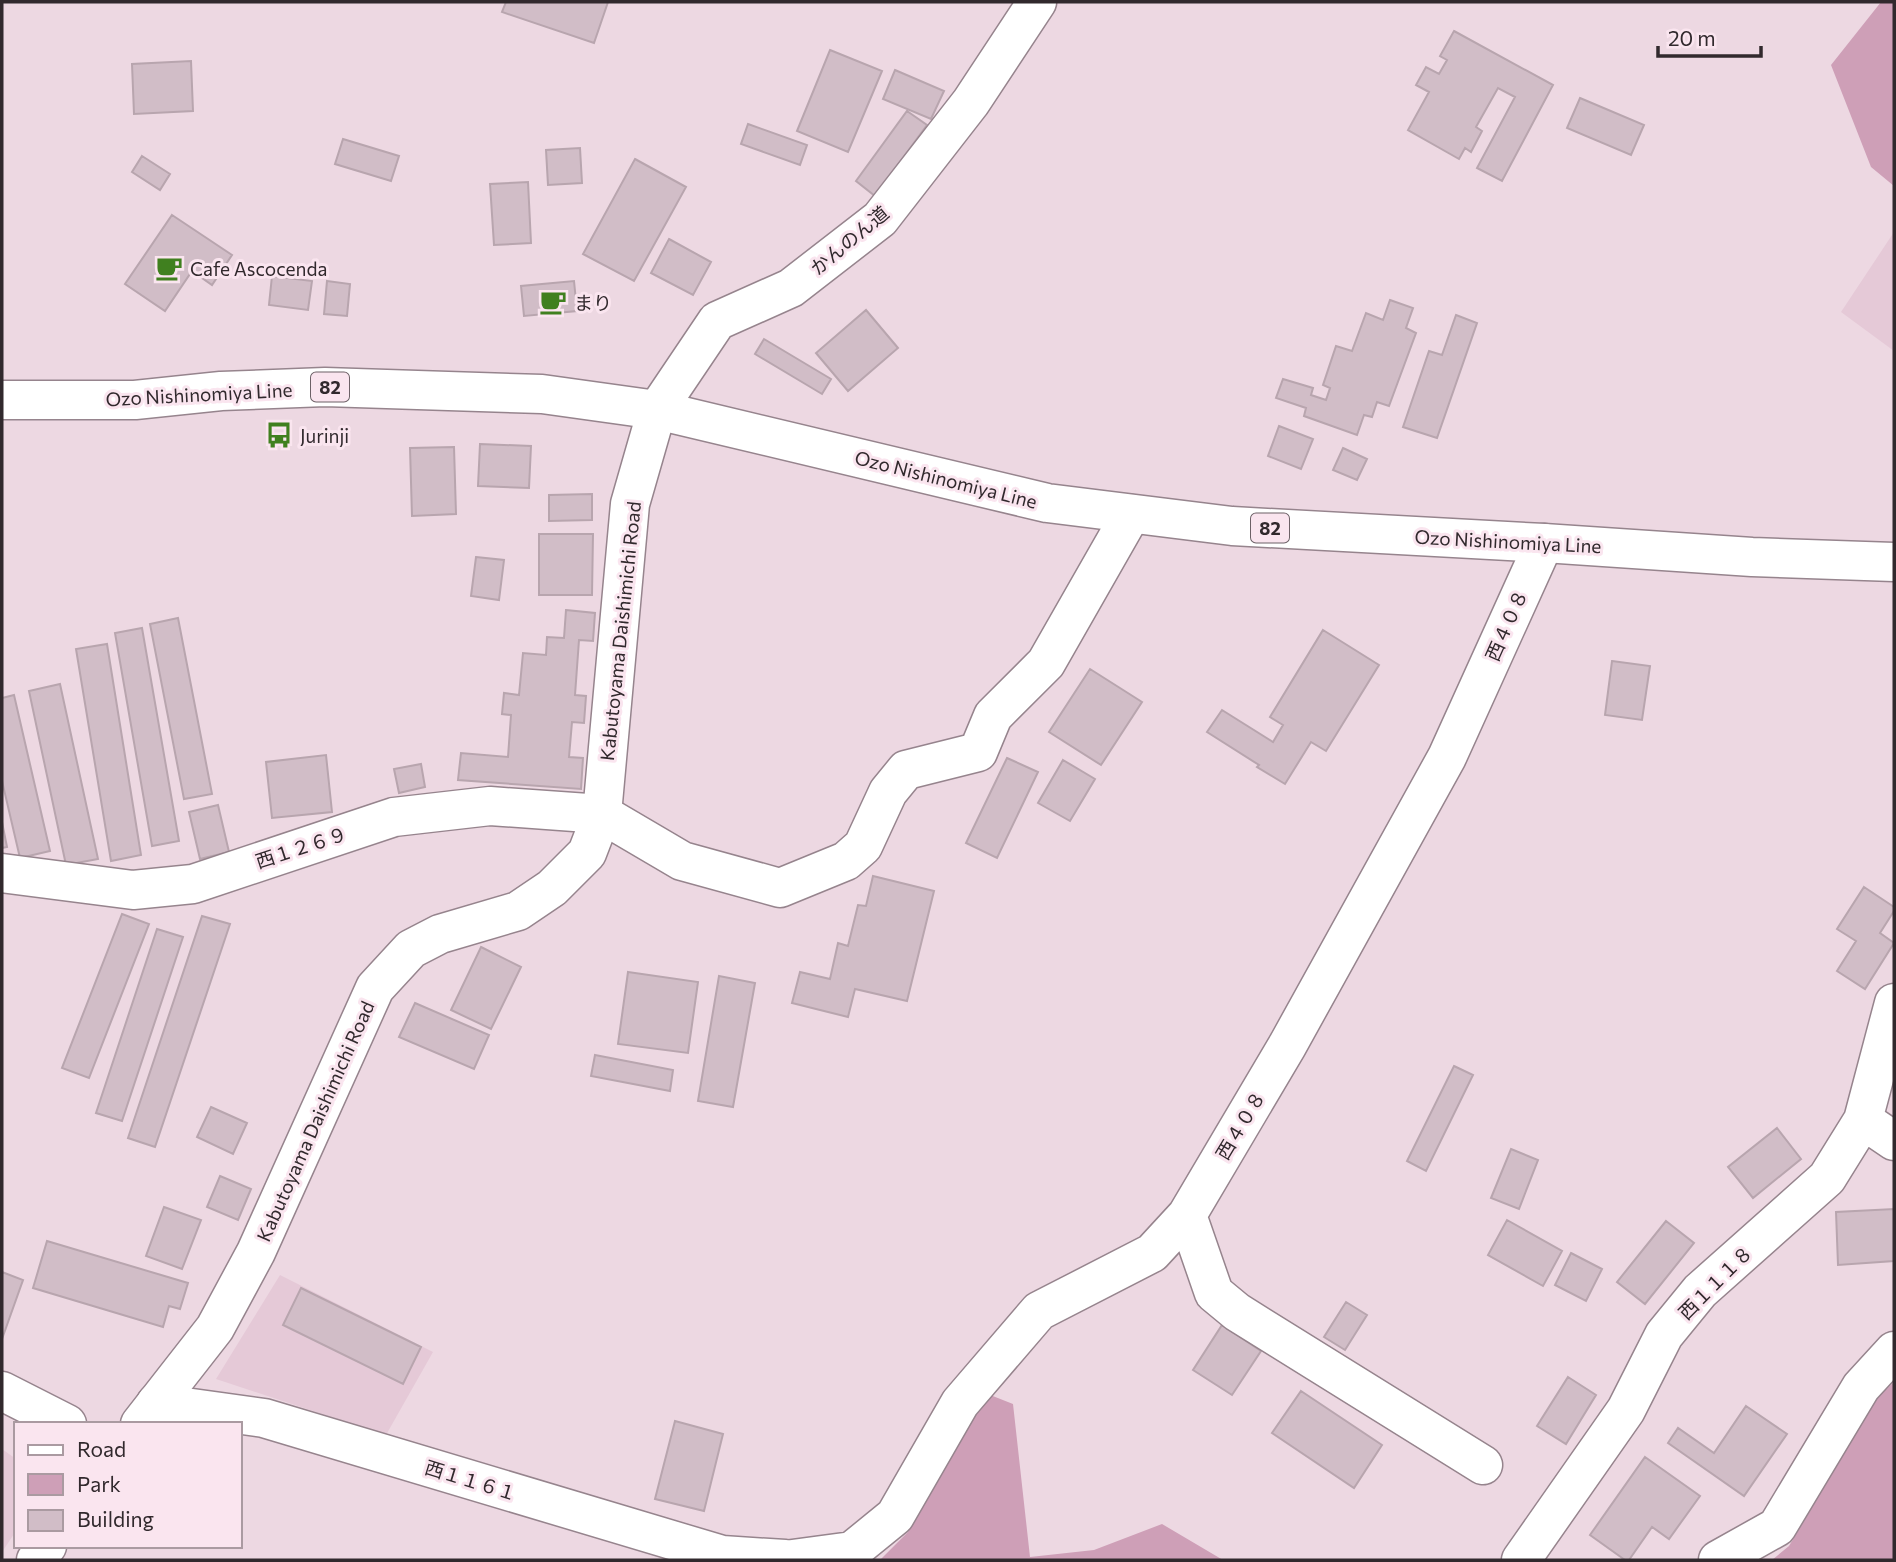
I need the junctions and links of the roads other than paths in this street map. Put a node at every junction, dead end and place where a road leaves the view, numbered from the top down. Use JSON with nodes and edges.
{"nodes":[{"id":1,"x":1037,"y":2,"type":"edge"},
{"id":2,"x":2,"y":400,"type":"edge"},
{"id":3,"x":657,"y":410,"type":"junction"},
{"id":4,"x":1131,"y":514,"type":"junction"},
{"id":5,"x":1544,"y":542,"type":"junction"},
{"id":6,"x":1894,"y":562,"type":"edge"},
{"id":7,"x":602,"y":814,"type":"junction"},
{"id":8,"x":2,"y":873,"type":"edge"},
{"id":9,"x":1894,"y":1003,"type":"edge"},
{"id":10,"x":1863,"y":1120,"type":"junction"},
{"id":11,"x":1894,"y":1141,"type":"edge"},
{"id":12,"x":1187,"y":1214,"type":"junction"},
{"id":13,"x":1894,"y":1351,"type":"edge"},
{"id":14,"x":2,"y":1391,"type":"edge"},
{"id":15,"x":148,"y":1413,"type":"edge"},
{"id":16,"x":63,"y":1422,"type":"edge"},
{"id":17,"x":1483,"y":1465,"type":"dead end"},
{"id":18,"x":785,"y":1560,"type":"edge"},
{"id":19,"x":1521,"y":1560,"type":"edge"},
{"id":20,"x":1718,"y":1560,"type":"edge"}],
"edges":[{"from":1,"to":3,"type":"street","name":"かんのん道"},
{"from":2,"to":3,"type":"street","name":"Ozo Nishinomiya Line","number":"82"},
{"from":3,"to":4,"type":"street","name":"Ozo Nishinomiya Line","number":"82"},
{"from":3,"to":7,"type":"street","name":"Kabutoyama Daishimichi Road"},
{"from":4,"to":5,"type":"street","name":"Ozo Nishinomiya Line","number":"82"},
{"from":4,"to":7,"type":"street"},
{"from":5,"to":6,"type":"street","name":"Ozo Nishinomiya Line","number":"82"},
{"from":5,"to":12,"type":"street","name":"西４０８"},
{"from":7,"to":8,"type":"street","name":"西１２６９"},
{"from":7,"to":15,"type":"street","name":"Kabutoyama Daishimichi Road"},
{"from":9,"to":10,"type":"street","name":"西１１１８"},
{"from":10,"to":11,"type":"street"},
{"from":10,"to":19,"type":"street","name":"西１１１８"},
{"from":12,"to":17,"type":"street"},
{"from":12,"to":18,"type":"street","name":"西４０８"},
{"from":13,"to":20,"type":"street"},
{"from":14,"to":16,"type":"street"},
{"from":15,"to":18,"type":"street","name":"西１１６１"}]}
